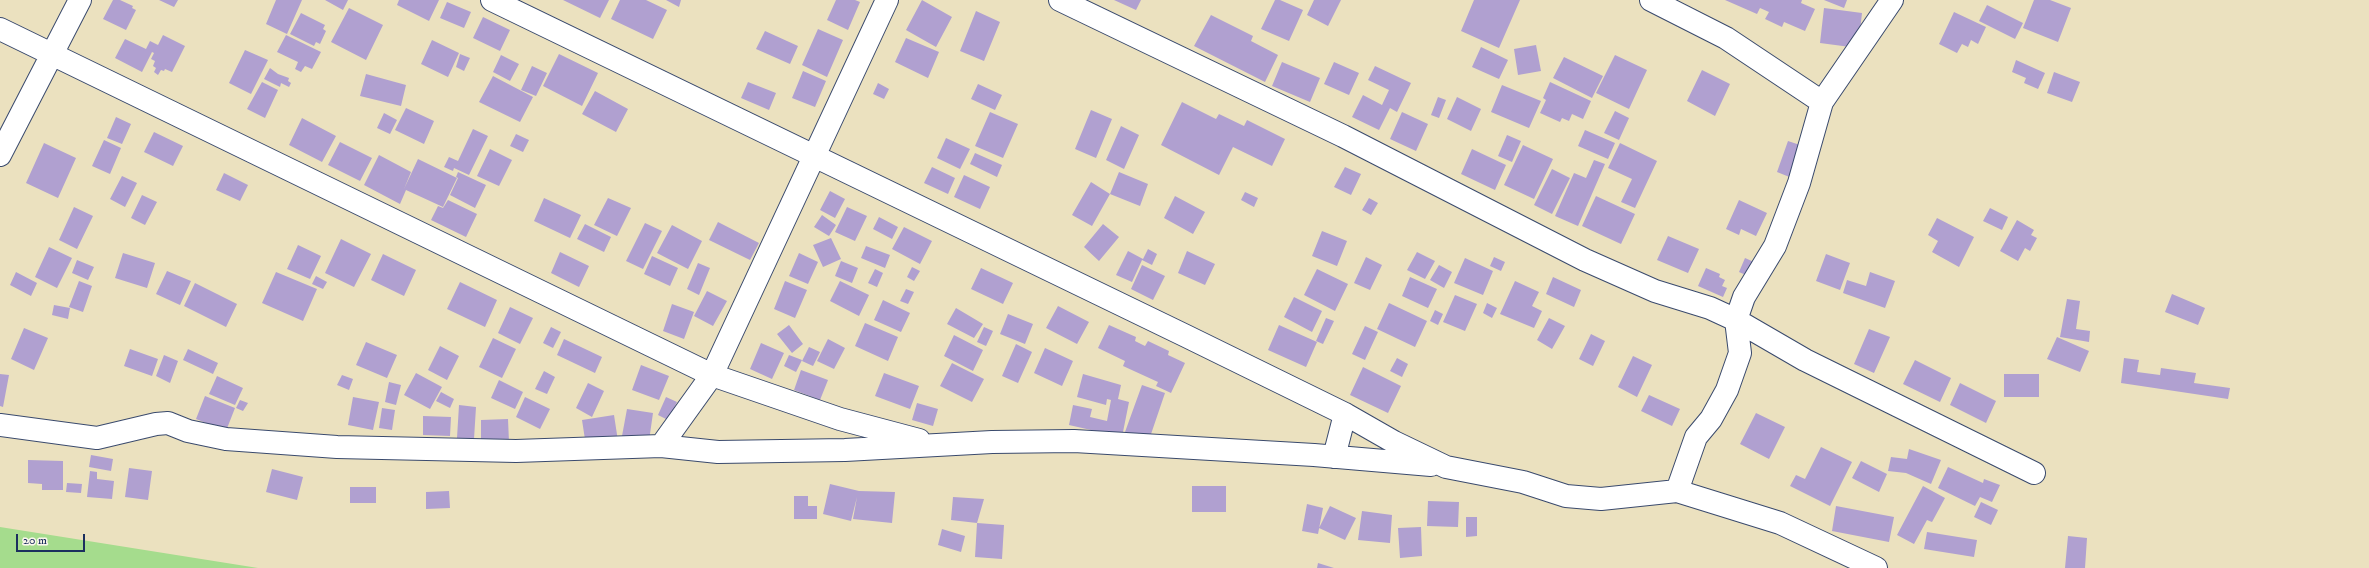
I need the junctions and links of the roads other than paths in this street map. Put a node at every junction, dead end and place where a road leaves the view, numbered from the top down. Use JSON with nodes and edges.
{"nodes":[{"id":1,"x":80,"y":0,"type":"edge"},
{"id":2,"x":492,"y":0,"type":"edge"},
{"id":3,"x":887,"y":0,"type":"edge"},
{"id":4,"x":1060,"y":0,"type":"edge"},
{"id":5,"x":1651,"y":0,"type":"edge"},
{"id":6,"x":1892,"y":0,"type":"edge"},
{"id":7,"x":0,"y":29,"type":"edge"},
{"id":8,"x":52,"y":54,"type":"junction"},
{"id":9,"x":1822,"y":102,"type":"junction"},
{"id":10,"x":0,"y":155,"type":"edge"},
{"id":11,"x":814,"y":156,"type":"junction"},
{"id":12,"x":1736,"y":320,"type":"junction"},
{"id":13,"x":712,"y":375,"type":"junction"},
{"id":14,"x":1345,"y":414,"type":"junction"},
{"id":15,"x":0,"y":425,"type":"edge"},
{"id":16,"x":938,"y":445,"type":"junction"},
{"id":17,"x":661,"y":446,"type":"junction"},
{"id":18,"x":1334,"y":457,"type":"junction"},
{"id":19,"x":1446,"y":467,"type":"junction"},
{"id":20,"x":2034,"y":473,"type":"dead end"},
{"id":21,"x":1677,"y":491,"type":"junction"},
{"id":22,"x":1876,"y":568,"type":"edge"}],
"edges":[{"from":1,"to":8,"type":"street"},
{"from":2,"to":11,"type":"street"},
{"from":3,"to":11,"type":"street"},
{"from":4,"to":12,"type":"street"},
{"from":5,"to":9,"type":"street"},
{"from":6,"to":9,"type":"street"},
{"from":7,"to":8,"type":"street"},
{"from":8,"to":10,"type":"street"},
{"from":8,"to":13,"type":"street"},
{"from":9,"to":12,"type":"street"},
{"from":11,"to":13,"type":"street"},
{"from":11,"to":14,"type":"street"},
{"from":12,"to":20,"type":"street"},
{"from":12,"to":21,"type":"street"},
{"from":13,"to":16,"type":"street"},
{"from":13,"to":17,"type":"street"},
{"from":14,"to":18,"type":"street"},
{"from":14,"to":19,"type":"street"},
{"from":15,"to":17,"type":"street"},
{"from":16,"to":17,"type":"street"},
{"from":16,"to":18,"type":"street"},
{"from":18,"to":19,"type":"street"},
{"from":19,"to":21,"type":"street"},
{"from":21,"to":22,"type":"street"}]}
